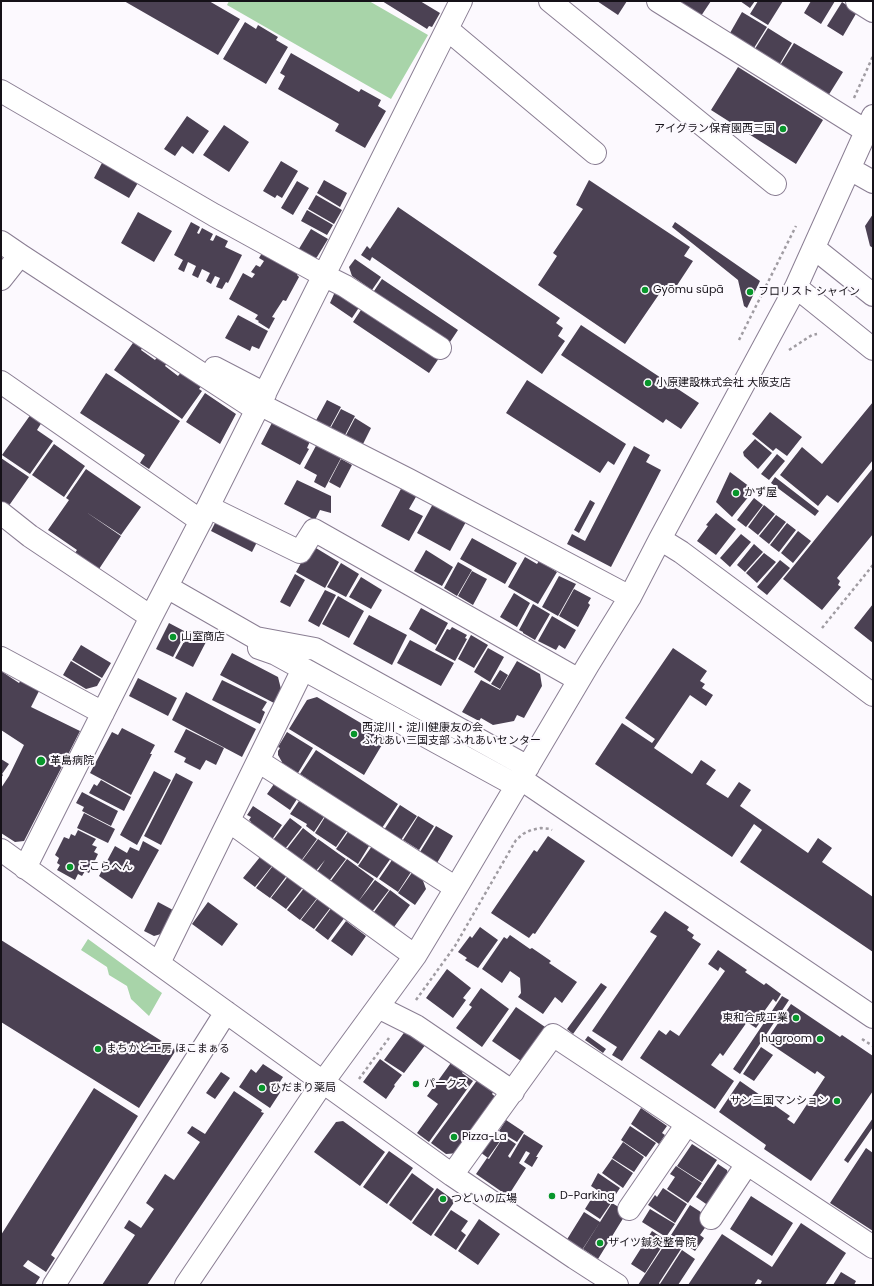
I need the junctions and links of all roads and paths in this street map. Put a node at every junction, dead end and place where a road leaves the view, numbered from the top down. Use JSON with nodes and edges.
{"nodes":[{"id":1,"x":461,"y":1,"type":"edge"},
{"id":2,"x":550,"y":1,"type":"edge"},
{"id":3,"x":658,"y":1,"type":"edge"},
{"id":4,"x":857,"y":1,"type":"edge"},
{"id":5,"x":873,"y":11,"type":"edge"},
{"id":6,"x":447,"y":29,"type":"junction"},
{"id":7,"x":873,"y":56,"type":"edge"},
{"id":8,"x":1,"y":91,"type":"edge"},
{"id":9,"x":845,"y":118,"type":"junction"},
{"id":10,"x":870,"y":124,"type":"edge"},
{"id":11,"x":595,"y":154,"type":"dead end"},
{"id":12,"x":850,"y":169,"type":"junction"},
{"id":13,"x":873,"y":182,"type":"edge"},
{"id":14,"x":775,"y":184,"type":"dead end"},
{"id":15,"x":796,"y":225,"type":"dead end"},
{"id":16,"x":1,"y":242,"type":"edge"},
{"id":17,"x":814,"y":248,"type":"junction"},
{"id":18,"x":20,"y":255,"type":"junction"},
{"id":19,"x":323,"y":275,"type":"junction"},
{"id":20,"x":1,"y":279,"type":"edge"},
{"id":21,"x":796,"y":287,"type":"junction"},
{"id":22,"x":873,"y":295,"type":"edge"},
{"id":23,"x":737,"y":344,"type":"dead end"},
{"id":24,"x":440,"y":348,"type":"dead end"},
{"id":25,"x":873,"y":349,"type":"edge"},
{"id":26,"x":209,"y":364,"type":"dead end"},
{"id":27,"x":1,"y":382,"type":"edge"},
{"id":28,"x":260,"y":403,"type":"junction"},
{"id":29,"x":1,"y":513,"type":"edge"},
{"id":30,"x":205,"y":514,"type":"junction"},
{"id":31,"x":660,"y":539,"type":"junction"},
{"id":32,"x":873,"y":565,"type":"edge"},
{"id":33,"x":165,"y":591,"type":"junction"},
{"id":34,"x":630,"y":597,"type":"junction"},
{"id":35,"x":151,"y":617,"type":"junction"},
{"id":36,"x":807,"y":646,"type":"junction"},
{"id":37,"x":1,"y":658,"type":"edge"},
{"id":38,"x":303,"y":669,"type":"junction"},
{"id":39,"x":579,"y":680,"type":"junction"},
{"id":40,"x":873,"y":695,"type":"edge"},
{"id":41,"x":103,"y":713,"type":"junction"},
{"id":42,"x":258,"y":760,"type":"junction"},
{"id":43,"x":522,"y":777,"type":"junction"},
{"id":44,"x":229,"y":821,"type":"junction"},
{"id":45,"x":556,"y":833,"type":"dead end"},
{"id":46,"x":1,"y":850,"type":"edge"},
{"id":47,"x":25,"y":868,"type":"junction"},
{"id":48,"x":456,"y":888,"type":"junction"},
{"id":49,"x":415,"y":956,"type":"junction"},
{"id":50,"x":159,"y":963,"type":"junction"},
{"id":51,"x":378,"y":1007,"type":"junction"},
{"id":52,"x":226,"y":1012,"type":"junction"},
{"id":53,"x":873,"y":1017,"type":"edge"},
{"id":54,"x":403,"y":1019,"type":"junction"},
{"id":55,"x":856,"y":1035,"type":"dead end"},
{"id":56,"x":873,"y":1046,"type":"edge"},
{"id":57,"x":358,"y":1080,"type":"dead end"},
{"id":58,"x":323,"y":1082,"type":"junction"},
{"id":59,"x":513,"y":1092,"type":"junction"},
{"id":60,"x":687,"y":1124,"type":"junction"},
{"id":61,"x":747,"y":1164,"type":"junction"},
{"id":62,"x":452,"y":1175,"type":"junction"},
{"id":63,"x":629,"y":1210,"type":"dead end"},
{"id":64,"x":711,"y":1218,"type":"dead end"},
{"id":65,"x":873,"y":1247,"type":"edge"},
{"id":66,"x":54,"y":1285,"type":"edge"},
{"id":67,"x":186,"y":1285,"type":"edge"},
{"id":68,"x":617,"y":1285,"type":"edge"}],
"edges":[{"from":1,"to":6,"type":"street"},
{"from":2,"to":14,"type":"street"},
{"from":3,"to":9,"type":"street"},
{"from":4,"to":5,"type":"street"},
{"from":6,"to":11,"type":"street"},
{"from":6,"to":19,"type":"street"},
{"from":7,"to":9,"type":"path"},
{"from":8,"to":19,"type":"street"},
{"from":9,"to":10,"type":"street"},
{"from":10,"to":12,"type":"street"},
{"from":12,"to":13,"type":"street"},
{"from":12,"to":17,"type":"street"},
{"from":15,"to":23,"type":"path"},
{"from":16,"to":18,"type":"street"},
{"from":17,"to":21,"type":"street"},
{"from":17,"to":22,"type":"street"},
{"from":18,"to":20,"type":"street"},
{"from":18,"to":28,"type":"street"},
{"from":19,"to":24,"type":"street"},
{"from":19,"to":28,"type":"street"},
{"from":21,"to":25,"type":"street"},
{"from":21,"to":31,"type":"street"},
{"from":26,"to":28,"type":"street"},
{"from":27,"to":30,"type":"street"},
{"from":28,"to":30,"type":"street"},
{"from":28,"to":34,"type":"street"},
{"from":29,"to":35,"type":"street"},
{"from":30,"to":33,"type":"street"},
{"from":30,"to":39,"type":"street"},
{"from":31,"to":34,"type":"street"},
{"from":31,"to":36,"type":"street"},
{"from":32,"to":36,"type":"path"},
{"from":33,"to":35,"type":"street"},
{"from":33,"to":38,"type":"street"},
{"from":33,"to":43,"type":"street"},
{"from":34,"to":39,"type":"street"},
{"from":35,"to":41,"type":"street"},
{"from":36,"to":40,"type":"street"},
{"from":37,"to":41,"type":"street"},
{"from":38,"to":42,"type":"street"},
{"from":38,"to":43,"type":"street"},
{"from":39,"to":43,"type":"street"},
{"from":41,"to":47,"type":"street"},
{"from":42,"to":44,"type":"street"},
{"from":42,"to":48,"type":"street"},
{"from":43,"to":48,"type":"street"},
{"from":43,"to":53,"type":"street"},
{"from":44,"to":49,"type":"street"},
{"from":44,"to":50,"type":"street"},
{"from":45,"to":54,"type":"path"},
{"from":46,"to":47,"type":"street"},
{"from":47,"to":50,"type":"street"},
{"from":48,"to":49,"type":"street"},
{"from":49,"to":51,"type":"street"},
{"from":50,"to":52,"type":"street"},
{"from":51,"to":54,"type":"street"},
{"from":51,"to":58,"type":"street"},
{"from":52,"to":58,"type":"street"},
{"from":52,"to":66,"type":"street"},
{"from":54,"to":57,"type":"path"},
{"from":54,"to":59,"type":"street"},
{"from":55,"to":56,"type":"path"},
{"from":58,"to":62,"type":"street"},
{"from":58,"to":67,"type":"street"},
{"from":59,"to":60,"type":"street"},
{"from":59,"to":62,"type":"street"},
{"from":60,"to":61,"type":"street"},
{"from":60,"to":63,"type":"street"},
{"from":61,"to":64,"type":"street"},
{"from":61,"to":65,"type":"street"},
{"from":62,"to":68,"type":"street"}]}
